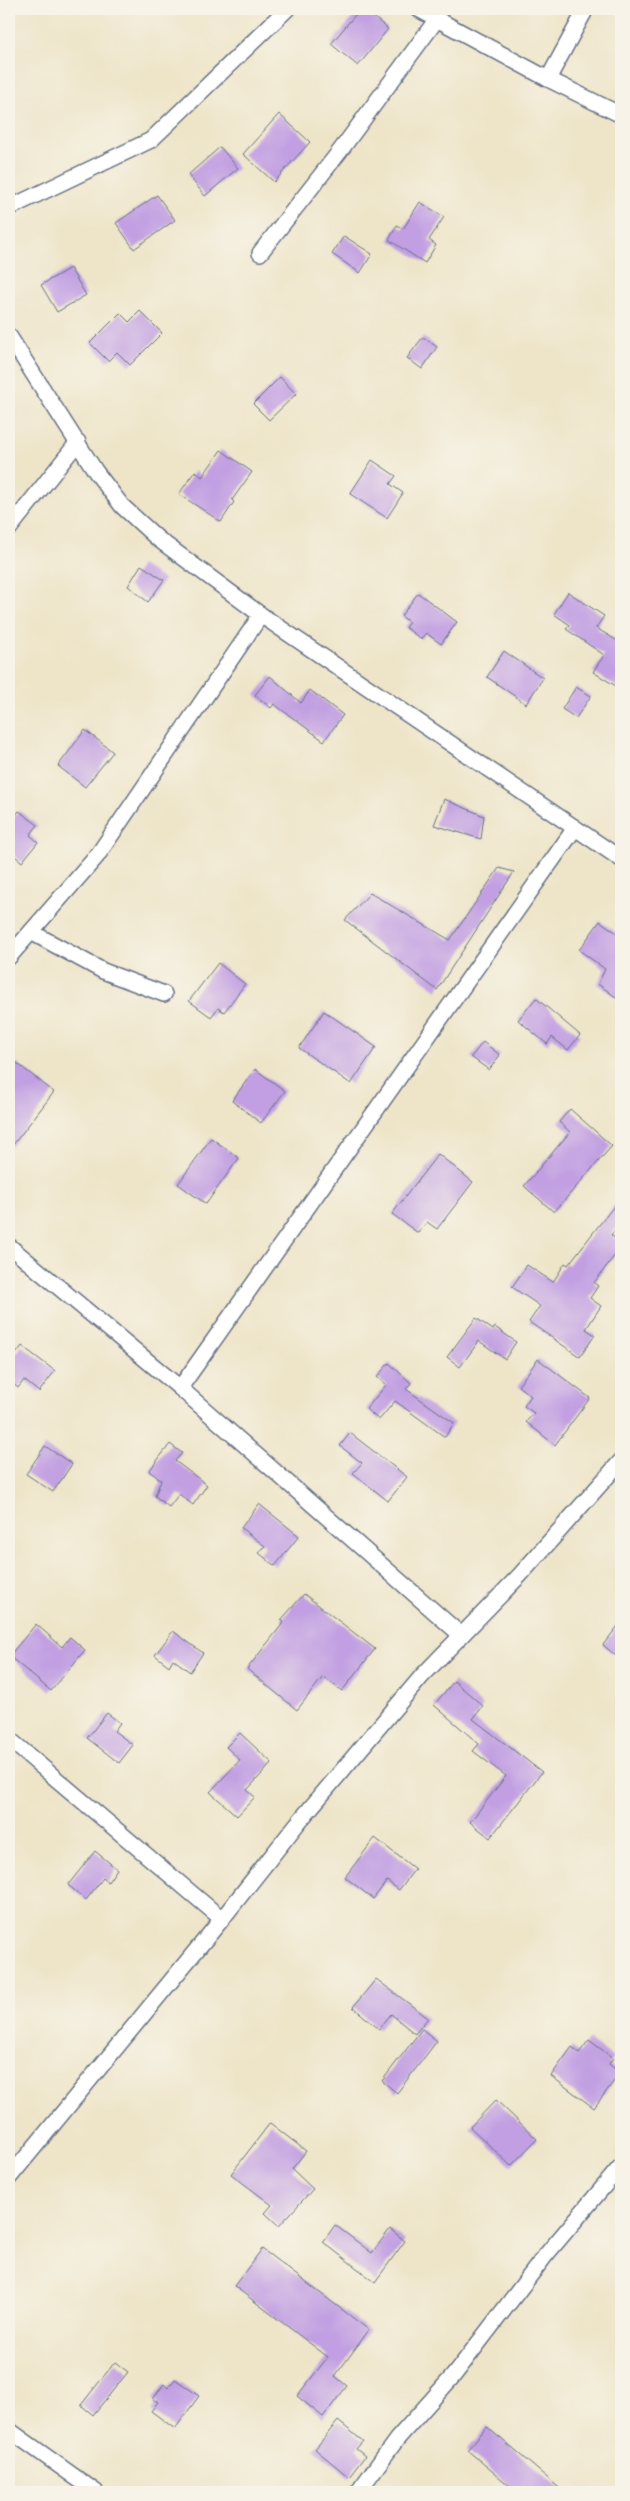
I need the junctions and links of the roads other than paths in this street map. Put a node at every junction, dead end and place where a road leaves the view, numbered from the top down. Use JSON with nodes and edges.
{"nodes":[{"id":1,"x":286,"y":9,"type":"edge"},
{"id":2,"x":418,"y":9,"type":"edge"},
{"id":3,"x":586,"y":9,"type":"edge"},
{"id":4,"x":437,"y":19,"type":"junction"},
{"id":5,"x":548,"y":79,"type":"junction"},
{"id":6,"x":621,"y":115,"type":"edge"},
{"id":7,"x":9,"y":208,"type":"edge"},
{"id":8,"x":260,"y":253,"type":"dead end"},
{"id":9,"x":9,"y":336,"type":"edge"},
{"id":10,"x":78,"y":442,"type":"junction"},
{"id":11,"x":9,"y":529,"type":"edge"},
{"id":12,"x":261,"y":615,"type":"junction"},
{"id":13,"x":575,"y":828,"type":"junction"},
{"id":14,"x":621,"y":859,"type":"edge"},
{"id":15,"x":31,"y":932,"type":"junction"},
{"id":16,"x":9,"y":957,"type":"edge"},
{"id":17,"x":164,"y":994,"type":"dead end"},
{"id":18,"x":9,"y":1246,"type":"edge"},
{"id":19,"x":180,"y":1388,"type":"junction"},
{"id":20,"x":621,"y":1461,"type":"edge"},
{"id":21,"x":461,"y":1635,"type":"junction"},
{"id":22,"x":9,"y":1738,"type":"edge"},
{"id":23,"x":222,"y":1919,"type":"junction"},
{"id":24,"x":621,"y":2166,"type":"edge"},
{"id":25,"x":9,"y":2178,"type":"edge"},
{"id":26,"x":9,"y":2430,"type":"edge"},
{"id":27,"x":96,"y":2492,"type":"edge"},
{"id":28,"x":358,"y":2492,"type":"edge"}],
"edges":[{"from":1,"to":7,"type":"street"},
{"from":2,"to":4,"type":"street"},
{"from":3,"to":5,"type":"street"},
{"from":4,"to":5,"type":"street"},
{"from":4,"to":8,"type":"street"},
{"from":5,"to":6,"type":"street"},
{"from":9,"to":10,"type":"street"},
{"from":10,"to":11,"type":"street"},
{"from":10,"to":12,"type":"street"},
{"from":12,"to":13,"type":"street"},
{"from":12,"to":15,"type":"street"},
{"from":13,"to":14,"type":"street"},
{"from":13,"to":19,"type":"street"},
{"from":15,"to":16,"type":"street"},
{"from":15,"to":17,"type":"street"},
{"from":18,"to":19,"type":"street"},
{"from":19,"to":21,"type":"street"},
{"from":20,"to":21,"type":"street"},
{"from":21,"to":23,"type":"street"},
{"from":22,"to":23,"type":"street"},
{"from":23,"to":25,"type":"street"},
{"from":24,"to":28,"type":"street"},
{"from":26,"to":27,"type":"street"}]}
